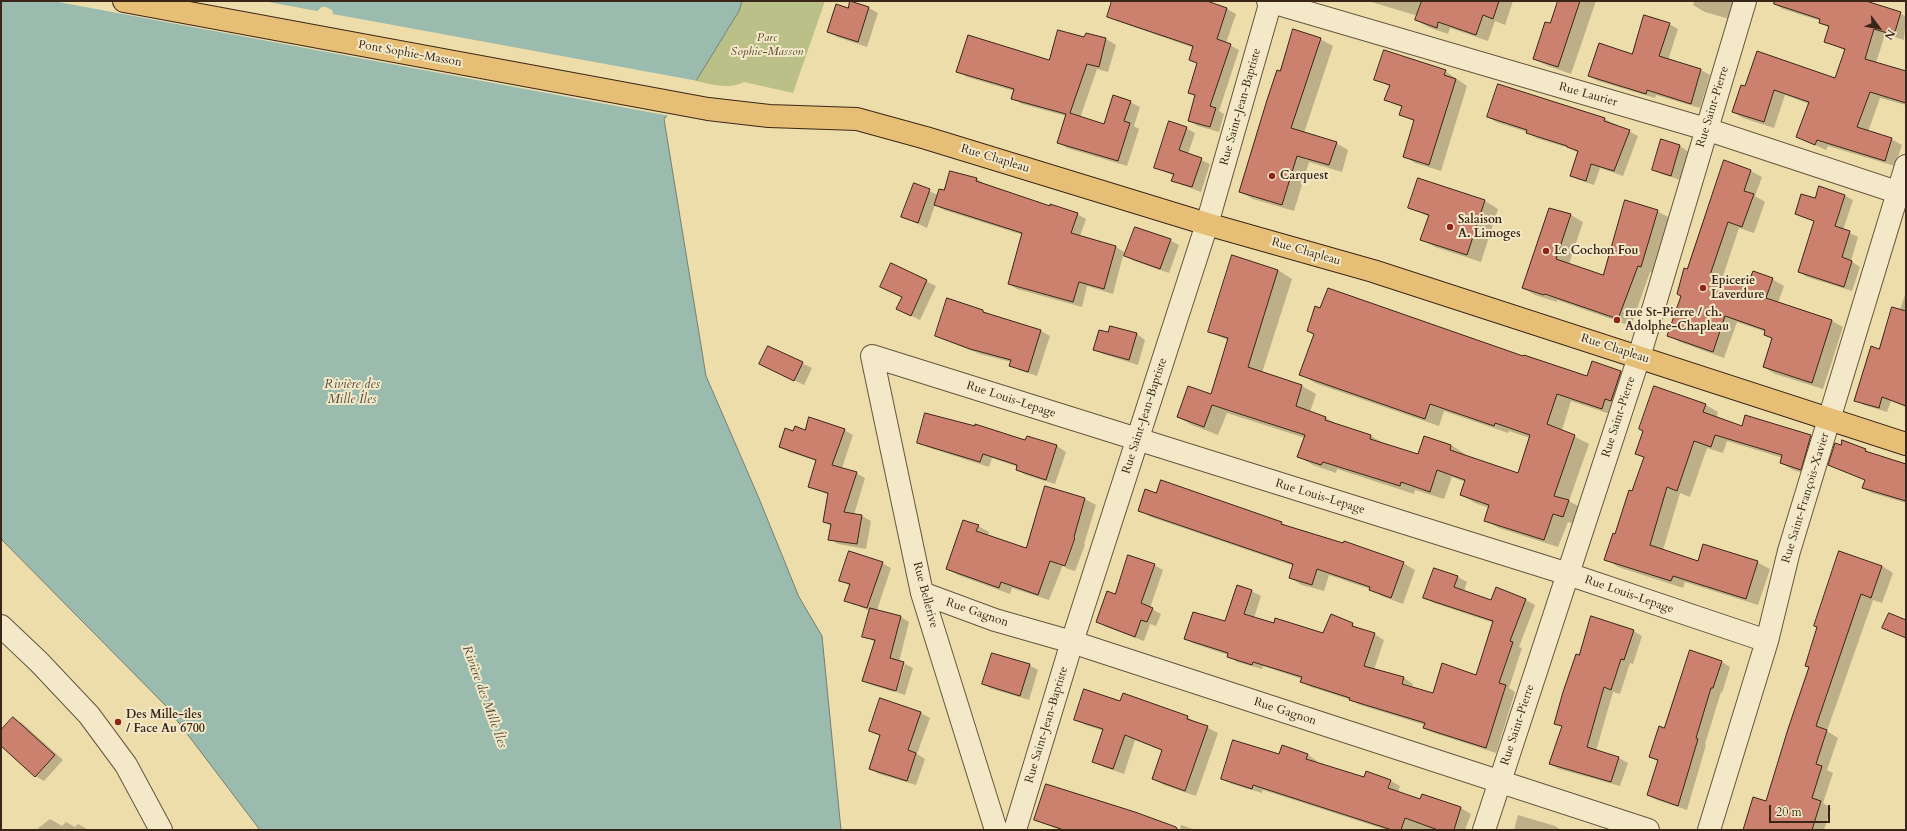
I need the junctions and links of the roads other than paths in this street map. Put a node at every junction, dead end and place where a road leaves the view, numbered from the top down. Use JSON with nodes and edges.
{"nodes":[{"id":1,"x":124,"y":1,"type":"edge"},
{"id":2,"x":1270,"y":1,"type":"edge"},
{"id":3,"x":1745,"y":1,"type":"edge"},
{"id":4,"x":696,"y":107,"type":"joint"},
{"id":5,"x":1706,"y":129,"type":"junction"},
{"id":6,"x":1906,"y":166,"type":"edge"},
{"id":7,"x":1902,"y":194,"type":"edge"},
{"id":8,"x":1207,"y":224,"type":"junction"},
{"id":9,"x":872,"y":356,"type":"joint"},
{"id":10,"x":1639,"y":357,"type":"junction"},
{"id":11,"x":1829,"y":419,"type":"junction"},
{"id":12,"x":1138,"y":440,"type":"junction"},
{"id":13,"x":1906,"y":444,"type":"edge"},
{"id":14,"x":1568,"y":574,"type":"junction"},
{"id":15,"x":922,"y":593,"type":"junction"},
{"id":16,"x":1,"y":626,"type":"edge"},
{"id":17,"x":1767,"y":641,"type":"junction"},
{"id":18,"x":1072,"y":642,"type":"junction"},
{"id":19,"x":1499,"y":781,"type":"junction"},
{"id":20,"x":161,"y":830,"type":"edge"},
{"id":21,"x":996,"y":830,"type":"edge"},
{"id":22,"x":1015,"y":830,"type":"edge"},
{"id":23,"x":1484,"y":830,"type":"edge"},
{"id":24,"x":1648,"y":830,"type":"edge"},
{"id":25,"x":1709,"y":830,"type":"edge"}],
"edges":[{"from":1,"to":4,"type":"main road","name":"Pont Sophie-Masson"},
{"from":2,"to":5,"type":"street","name":"Rue Laurier"},
{"from":2,"to":8,"type":"street","name":"Rue Saint-Jean-Baptiste"},
{"from":3,"to":5,"type":"street","name":"Rue Saint-Pierre"},
{"from":4,"to":8,"type":"main road","name":"Rue Chapleau"},
{"from":5,"to":7,"type":"street","name":"Rue Laurier"},
{"from":5,"to":10,"type":"street","name":"Rue Saint-Pierre"},
{"from":6,"to":7,"type":"street","name":"Rue Saint-François-Xavier"},
{"from":7,"to":11,"type":"street","name":"Rue Saint-François-Xavier"},
{"from":8,"to":10,"type":"main road","name":"Rue Chapleau"},
{"from":8,"to":12,"type":"street","name":"Rue Saint-Jean-Baptiste"},
{"from":9,"to":12,"type":"street","name":"Rue Louis-Lepage"},
{"from":9,"to":15,"type":"street","name":"Rue Bellerive"},
{"from":10,"to":11,"type":"main road","name":"Rue Chapleau"},
{"from":10,"to":14,"type":"street","name":"Rue Saint-Pierre"},
{"from":11,"to":13,"type":"main road","name":"Rue Chapleau"},
{"from":11,"to":17,"type":"street","name":"Rue Saint-François-Xavier"},
{"from":12,"to":14,"type":"street","name":"Rue Louis-Lepage"},
{"from":12,"to":18,"type":"street","name":"Rue Saint-Jean-Baptiste"},
{"from":14,"to":17,"type":"street","name":"Rue Louis-Lepage"},
{"from":14,"to":19,"type":"street","name":"Rue Saint-Pierre"},
{"from":15,"to":18,"type":"street","name":"Rue Gagnon"},
{"from":15,"to":21,"type":"street","name":"Rue Bellerive"},
{"from":16,"to":20,"type":"street"},
{"from":17,"to":25,"type":"street","name":"Rue Saint-François-Xavier"},
{"from":18,"to":19,"type":"street","name":"Rue Gagnon"},
{"from":18,"to":22,"type":"street","name":"Rue Saint-Jean-Baptiste"},
{"from":19,"to":23,"type":"street","name":"Rue Saint-Pierre"},
{"from":19,"to":24,"type":"street","name":"Rue Gagnon"}]}
